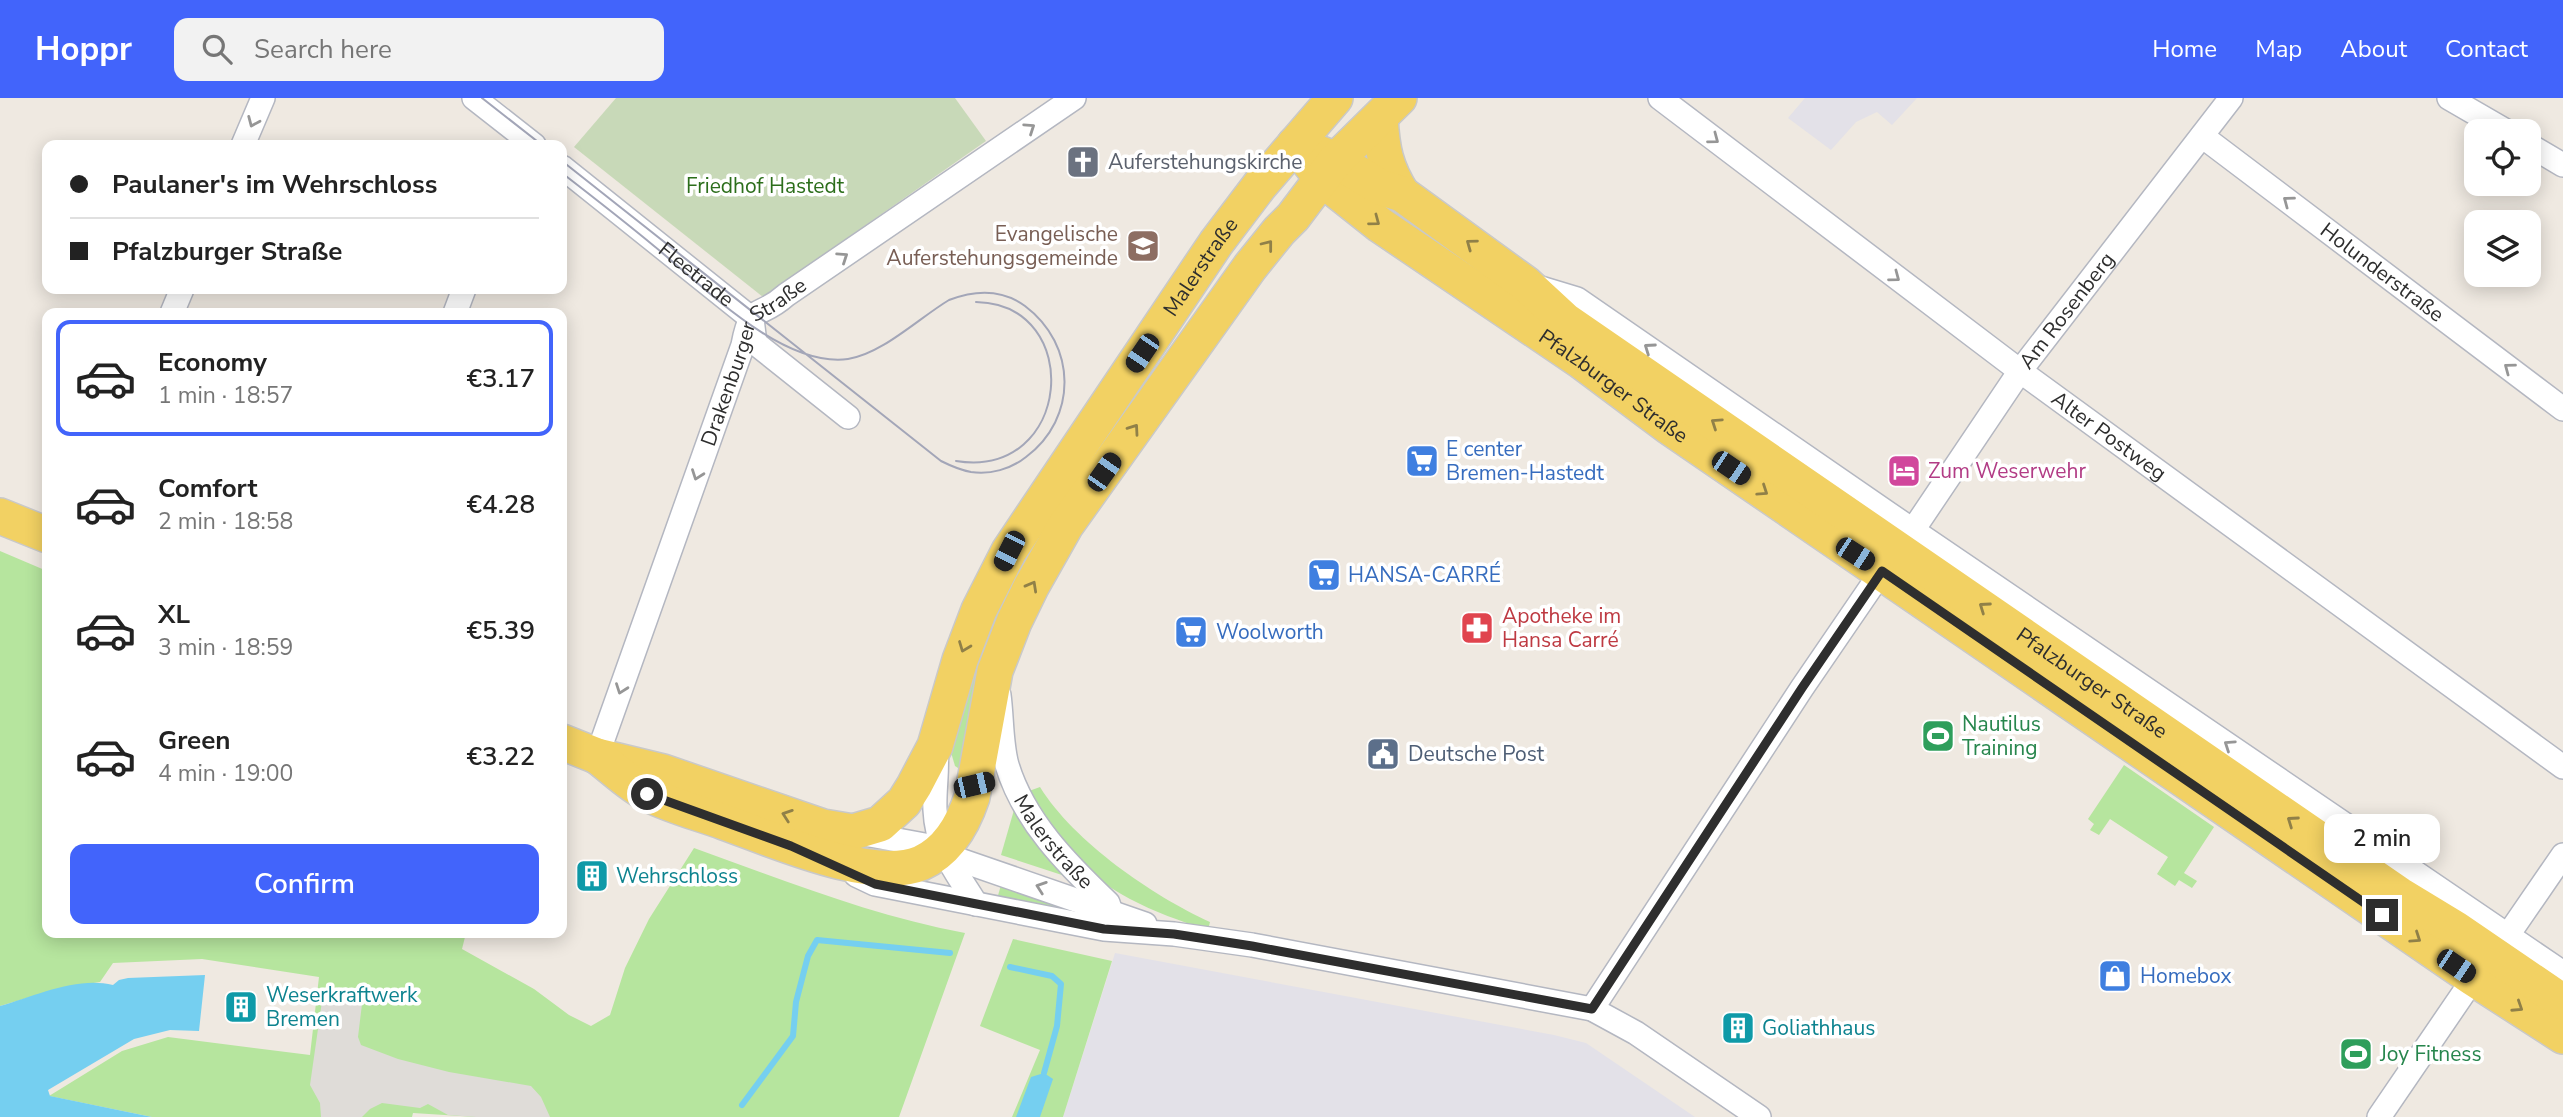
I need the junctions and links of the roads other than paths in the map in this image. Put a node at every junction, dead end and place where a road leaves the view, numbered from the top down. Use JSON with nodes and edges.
{"nodes":[{"id":1,"x":263,"y":98,"type":"edge"},
{"id":2,"x":474,"y":98,"type":"edge"},
{"id":3,"x":1074,"y":98,"type":"edge"},
{"id":4,"x":1335,"y":98,"type":"edge"},
{"id":5,"x":1660,"y":98,"type":"edge"},
{"id":6,"x":2231,"y":98,"type":"edge"},
{"id":7,"x":2449,"y":98,"type":"edge"},
{"id":8,"x":1390,"y":108,"type":"edge"},
{"id":9,"x":2485,"y":119,"type":"edge"},
{"id":10,"x":2202,"y":136,"type":"junction"},
{"id":11,"x":245,"y":140,"type":"edge"},
{"id":12,"x":526,"y":140,"type":"edge"},
{"id":13,"x":1296,"y":144,"type":"junction"},
{"id":14,"x":2541,"y":152,"type":"edge"},
{"id":15,"x":2563,"y":165,"type":"edge"},
{"id":16,"x":1329,"y":169,"type":"junction"},
{"id":17,"x":567,"y":171,"type":"edge"},
{"id":18,"x":1402,"y":194,"type":"junction"},
{"id":19,"x":1526,"y":284,"type":"junction"},
{"id":20,"x":751,"y":318,"type":"junction"},
{"id":21,"x":2020,"y":371,"type":"junction"},
{"id":22,"x":2563,"y":409,"type":"edge"},
{"id":23,"x":848,"y":417,"type":"dead end"},
{"id":24,"x":0,"y":516,"type":"edge"},
{"id":25,"x":1913,"y":530,"type":"junction"},
{"id":26,"x":42,"y":534,"type":"edge"},
{"id":27,"x":1882,"y":571,"type":"junction"},
{"id":28,"x":995,"y":671,"type":"junction"},
{"id":29,"x":567,"y":744,"type":"edge"},
{"id":30,"x":597,"y":756,"type":"junction"},
{"id":31,"x":937,"y":757,"type":"junction"},
{"id":32,"x":1006,"y":763,"type":"junction"},
{"id":33,"x":2563,"y":766,"type":"edge"},
{"id":34,"x":974,"y":785,"type":"junction"},
{"id":35,"x":853,"y":832,"type":"junction"},
{"id":36,"x":941,"y":848,"type":"junction"},
{"id":37,"x":2563,"y":855,"type":"edge"},
{"id":38,"x":822,"y":859,"type":"junction"},
{"id":39,"x":976,"y":904,"type":"junction"},
{"id":40,"x":1110,"y":912,"type":"junction"},
{"id":41,"x":1174,"y":934,"type":"junction"},
{"id":42,"x":2491,"y":956,"type":"junction"},
{"id":43,"x":2563,"y":973,"type":"edge"},
{"id":44,"x":2563,"y":1002,"type":"edge"},
{"id":45,"x":1592,"y":1009,"type":"junction"},
{"id":46,"x":2563,"y":1036,"type":"edge"},
{"id":47,"x":1759,"y":1117,"type":"edge"},
{"id":48,"x":2379,"y":1117,"type":"edge"}],
"edges":[{"from":1,"to":11,"type":"street","one_way":true},
{"from":2,"to":12,"type":"street"},
{"from":20,"to":3,"type":"street","name":"Drakenburger Straße","one_way":true},
{"from":4,"to":13,"type":"main road","name":"Malerstraße"},
{"from":5,"to":21,"type":"street","name":"Alter Postweg","one_way":true},
{"from":6,"to":10,"type":"street","name":"Am Rosenberg"},
{"from":7,"to":9,"type":"street"},
{"from":8,"to":16,"type":"main road","name":"Malerstraße"},
{"from":8,"to":18,"type":"main road","name":"Pfalzburger Straße"},
{"from":10,"to":21,"type":"street","name":"Am Rosenberg"},
{"from":22,"to":10,"type":"street","name":"Holunderstraße","one_way":true},
{"from":13,"to":16,"type":"main road","name":"Pfalzburger Straße"},
{"from":13,"to":31,"type":"main road","name":"Malerstraße","one_way":true},
{"from":14,"to":15,"type":"street"},
{"from":16,"to":18,"type":"main road","name":"Pfalzburger Straße"},
{"from":16,"to":27,"type":"main road","name":"Pfalzburger Straße","one_way":true},
{"from":28,"to":16,"type":"main road","name":"Malerstraße","one_way":true},
{"from":17,"to":20,"type":"street","name":"Fleetrade"},
{"from":19,"to":18,"type":"main road","name":"Pfalzburger Straße","one_way":true},
{"from":25,"to":19,"type":"street","name":"Pfalzburger Straße","one_way":true},
{"from":42,"to":19,"type":"main road","name":"Pfalzburger Straße","one_way":true},
{"from":20,"to":23,"type":"street","name":"Fleetrade"},
{"from":20,"to":30,"type":"street","name":"Drakenburger Straße","one_way":true},
{"from":21,"to":25,"type":"street","name":"Am Rosenberg"},
{"from":21,"to":33,"type":"street","name":"Alter Postweg"},
{"from":24,"to":26,"type":"main road"},
{"from":42,"to":25,"type":"street","name":"Pfalzburger Straße","one_way":true},
{"from":27,"to":42,"type":"main road","name":"Pfalzburger Straße","one_way":true},
{"from":27,"to":45,"type":"street"},
{"from":28,"to":32,"type":"street","name":"Malerstraße"},
{"from":28,"to":34,"type":"main road","name":"Malerstraße"},
{"from":29,"to":30,"type":"main road"},
{"from":35,"to":30,"type":"main road","one_way":true},
{"from":30,"to":38,"type":"main road","name":"Malerstraße"},
{"from":31,"to":34,"type":"street"},
{"from":31,"to":35,"type":"main road","name":"Malerstraße"},
{"from":31,"to":36,"type":"street","name":"Malerstraße"},
{"from":32,"to":34,"type":"street","name":"Malerstraße"},
{"from":32,"to":40,"type":"street","name":"Malerstraße"},
{"from":34,"to":36,"type":"main road","name":"Malerstraße"},
{"from":35,"to":36,"type":"street"},
{"from":36,"to":38,"type":"main road","name":"Malerstraße"},
{"from":36,"to":39,"type":"street","name":"Malerstraße"},
{"from":40,"to":36,"type":"street","one_way":true},
{"from":37,"to":42,"type":"street"},
{"from":38,"to":39,"type":"street"},
{"from":39,"to":41,"type":"street"},
{"from":40,"to":41,"type":"street"},
{"from":41,"to":45,"type":"street"},
{"from":42,"to":43,"type":"street","name":"Pfalzburger Straße"},
{"from":42,"to":44,"type":"main road","name":"Pfalzburger Straße"},
{"from":42,"to":46,"type":"main road","name":"Pfalzburger Straße","one_way":true},
{"from":42,"to":48,"type":"street"},
{"from":45,"to":47,"type":"street"}]}
